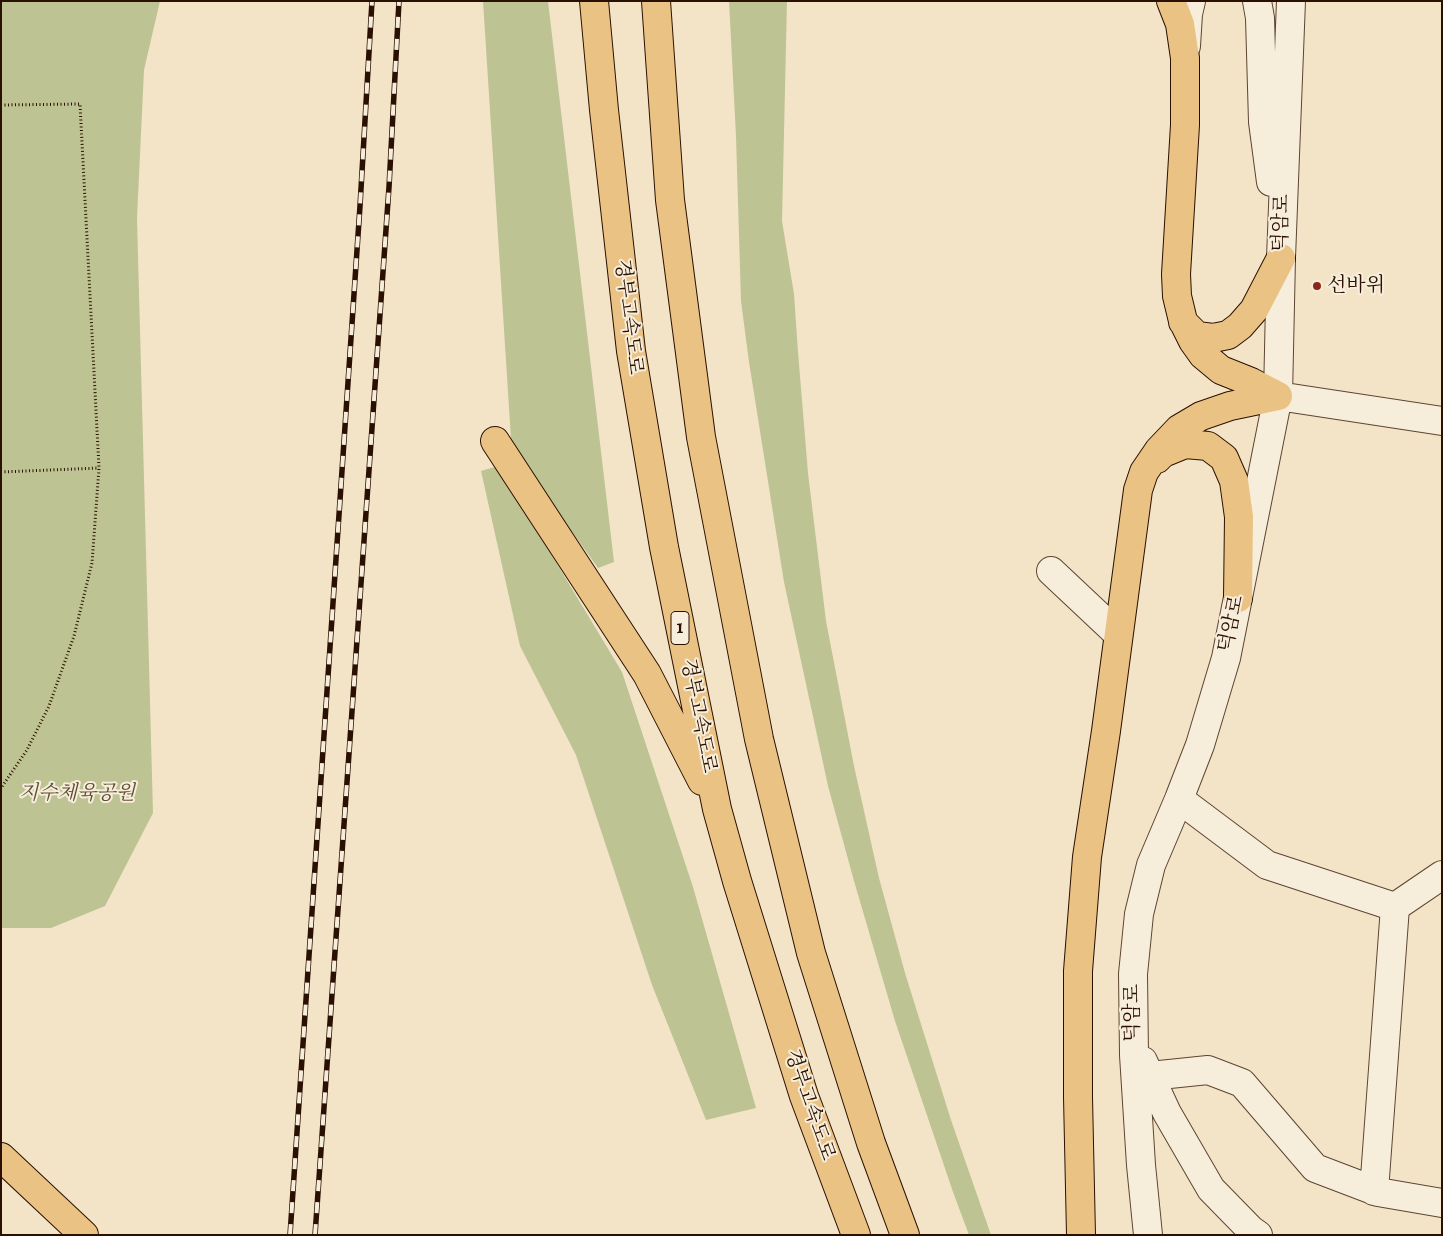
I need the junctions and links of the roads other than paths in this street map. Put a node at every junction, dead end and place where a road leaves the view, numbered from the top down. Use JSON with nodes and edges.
{"nodes":[{"id":1,"x":594,"y":1,"type":"edge"},
{"id":2,"x":656,"y":1,"type":"edge"},
{"id":3,"x":1170,"y":1,"type":"edge"},
{"id":4,"x":1190,"y":1,"type":"edge"},
{"id":5,"x":1257,"y":1,"type":"edge"},
{"id":6,"x":1291,"y":1,"type":"edge"},
{"id":7,"x":1185,"y":58,"type":"junction"},
{"id":8,"x":1281,"y":258,"type":"junction"},
{"id":9,"x":1183,"y":321,"type":"junction"},
{"id":10,"x":1278,"y":396,"type":"junction"},
{"id":11,"x":1442,"y":421,"type":"edge"},
{"id":12,"x":495,"y":441,"type":"dead end"},
{"id":13,"x":1144,"y":472,"type":"junction"},
{"id":14,"x":1051,"y":571,"type":"dead end"},
{"id":15,"x":1238,"y":598,"type":"junction"},
{"id":16,"x":1118,"y":634,"type":"junction"},
{"id":17,"x":1179,"y":799,"type":"junction"},
{"id":18,"x":717,"y":809,"type":"junction"},
{"id":19,"x":1442,"y":875,"type":"edge"},
{"id":20,"x":1395,"y":907,"type":"junction"},
{"id":21,"x":1133,"y":1041,"type":"junction"},
{"id":22,"x":1150,"y":1076,"type":"junction"},
{"id":23,"x":1,"y":1156,"type":"edge"},
{"id":24,"x":1374,"y":1191,"type":"junction"},
{"id":25,"x":1442,"y":1203,"type":"edge"},
{"id":26,"x":84,"y":1235,"type":"edge"},
{"id":27,"x":856,"y":1235,"type":"edge"},
{"id":28,"x":905,"y":1235,"type":"edge"},
{"id":29,"x":1081,"y":1235,"type":"edge"},
{"id":30,"x":1148,"y":1235,"type":"edge"},
{"id":31,"x":1258,"y":1235,"type":"edge"}],
"edges":[{"from":1,"to":18,"type":"highway","name":"경부고속도로","number":"1"},
{"from":2,"to":28,"type":"highway"},
{"from":3,"to":7,"type":"highway"},
{"from":4,"to":7,"type":"street"},
{"from":5,"to":8,"type":"street"},
{"from":6,"to":8,"type":"street","name":"덕암로"},
{"from":7,"to":9,"type":"highway"},
{"from":8,"to":9,"type":"highway"},
{"from":8,"to":10,"type":"street","name":"덕암로"},
{"from":9,"to":10,"type":"highway"},
{"from":10,"to":11,"type":"street"},
{"from":10,"to":13,"type":"highway"},
{"from":10,"to":15,"type":"street","name":"덕암로"},
{"from":12,"to":18,"type":"highway"},
{"from":13,"to":15,"type":"highway"},
{"from":13,"to":16,"type":"highway"},
{"from":14,"to":16,"type":"street"},
{"from":15,"to":17,"type":"street","name":"덕암로"},
{"from":16,"to":29,"type":"highway"},
{"from":17,"to":20,"type":"street"},
{"from":17,"to":21,"type":"street","name":"덕암로"},
{"from":18,"to":27,"type":"highway","name":"경부고속도로","number":"1"},
{"from":19,"to":20,"type":"street"},
{"from":20,"to":24,"type":"street"},
{"from":21,"to":22,"type":"street"},
{"from":21,"to":30,"type":"street","name":"덕암로"},
{"from":22,"to":24,"type":"street"},
{"from":22,"to":31,"type":"street"},
{"from":23,"to":26,"type":"highway"},
{"from":24,"to":25,"type":"street"}]}
